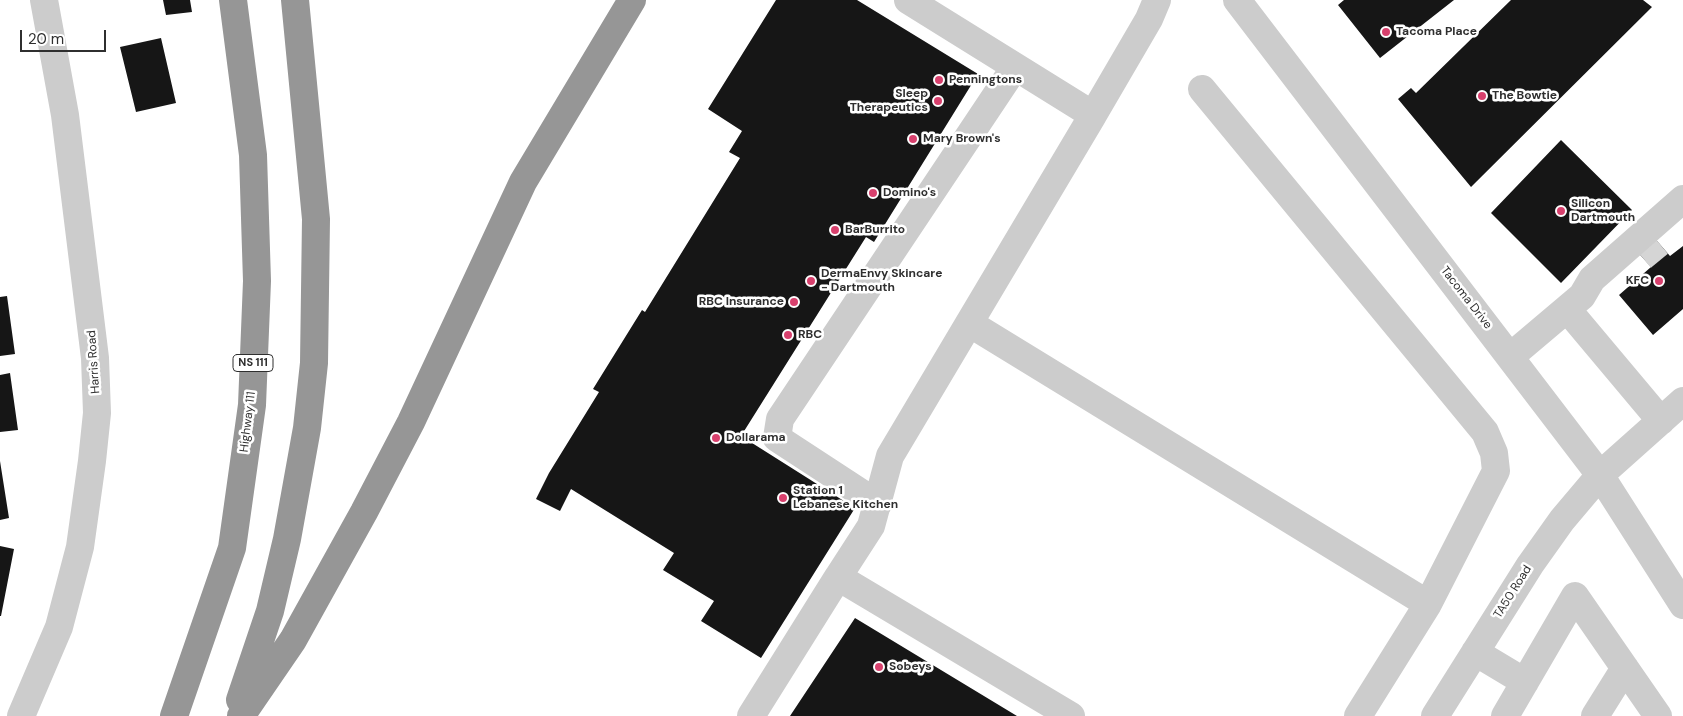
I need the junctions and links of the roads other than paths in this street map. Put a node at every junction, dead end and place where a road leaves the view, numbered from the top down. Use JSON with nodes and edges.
{"nodes":[{"id":1,"x":44,"y":0,"type":"edge"},
{"id":2,"x":234,"y":0,"type":"edge"},
{"id":3,"x":295,"y":0,"type":"edge"},
{"id":4,"x":632,"y":0,"type":"edge"},
{"id":5,"x":908,"y":0,"type":"edge"},
{"id":6,"x":1157,"y":0,"type":"edge"},
{"id":7,"x":1240,"y":1,"type":"edge"},
{"id":8,"x":1015,"y":67,"type":"junction"},
{"id":9,"x":1202,"y":89,"type":"dead end"},
{"id":10,"x":1093,"y":115,"type":"junction"},
{"id":11,"x":1683,"y":199,"type":"edge"},
{"id":12,"x":1683,"y":221,"type":"edge"},
{"id":13,"x":1574,"y":303,"type":"junction"},
{"id":14,"x":969,"y":323,"type":"junction"},
{"id":15,"x":1511,"y":356,"type":"junction"},
{"id":16,"x":1683,"y":401,"type":"edge"},
{"id":17,"x":1661,"y":421,"type":"junction"},
{"id":18,"x":1600,"y":475,"type":"junction"},
{"id":19,"x":878,"y":504,"type":"junction"},
{"id":20,"x":838,"y":577,"type":"junction"},
{"id":21,"x":1681,"y":595,"type":"edge"},
{"id":22,"x":1428,"y":604,"type":"junction"},
{"id":23,"x":1475,"y":652,"type":"junction"},
{"id":24,"x":1625,"y":668,"type":"junction"},
{"id":25,"x":1525,"y":682,"type":"junction"},
{"id":26,"x":21,"y":716,"type":"edge"},
{"id":27,"x":174,"y":716,"type":"edge"},
{"id":28,"x":235,"y":716,"type":"edge"},
{"id":29,"x":240,"y":716,"type":"edge"},
{"id":30,"x":751,"y":716,"type":"edge"},
{"id":31,"x":1071,"y":716,"type":"edge"},
{"id":32,"x":1358,"y":716,"type":"edge"},
{"id":33,"x":1434,"y":716,"type":"edge"},
{"id":34,"x":1505,"y":716,"type":"edge"},
{"id":35,"x":1595,"y":716,"type":"edge"},
{"id":36,"x":1658,"y":716,"type":"edge"}],
"edges":[{"from":1,"to":26,"type":"street","name":"Harris Road"},
{"from":2,"to":27,"type":"highway","name":"Highway 111","number":"NS 111"},
{"from":3,"to":28,"type":"highway"},
{"from":4,"to":29,"type":"highway"},
{"from":5,"to":8,"type":"street"},
{"from":6,"to":10,"type":"street"},
{"from":7,"to":15,"type":"street","name":"Tacoma Drive"},
{"from":8,"to":10,"type":"street"},
{"from":8,"to":19,"type":"street"},
{"from":9,"to":22,"type":"street"},
{"from":10,"to":14,"type":"street"},
{"from":11,"to":13,"type":"street"},
{"from":12,"to":13,"type":"street"},
{"from":13,"to":15,"type":"street"},
{"from":13,"to":17,"type":"street"},
{"from":14,"to":19,"type":"street"},
{"from":14,"to":22,"type":"street"},
{"from":15,"to":18,"type":"street","name":"Tacoma Drive"},
{"from":16,"to":17,"type":"street","name":"TA50 Road"},
{"from":17,"to":18,"type":"street","name":"TA50 Road"},
{"from":18,"to":21,"type":"street","name":"Tacoma Drive"},
{"from":18,"to":23,"type":"street","name":"TA50 Road"},
{"from":19,"to":20,"type":"street"},
{"from":20,"to":30,"type":"street"},
{"from":20,"to":31,"type":"street"},
{"from":22,"to":32,"type":"street"},
{"from":23,"to":25,"type":"street"},
{"from":23,"to":33,"type":"street","name":"TA50 Road"},
{"from":24,"to":25,"type":"street"},
{"from":24,"to":35,"type":"street"},
{"from":24,"to":36,"type":"street"},
{"from":25,"to":34,"type":"street"}]}
